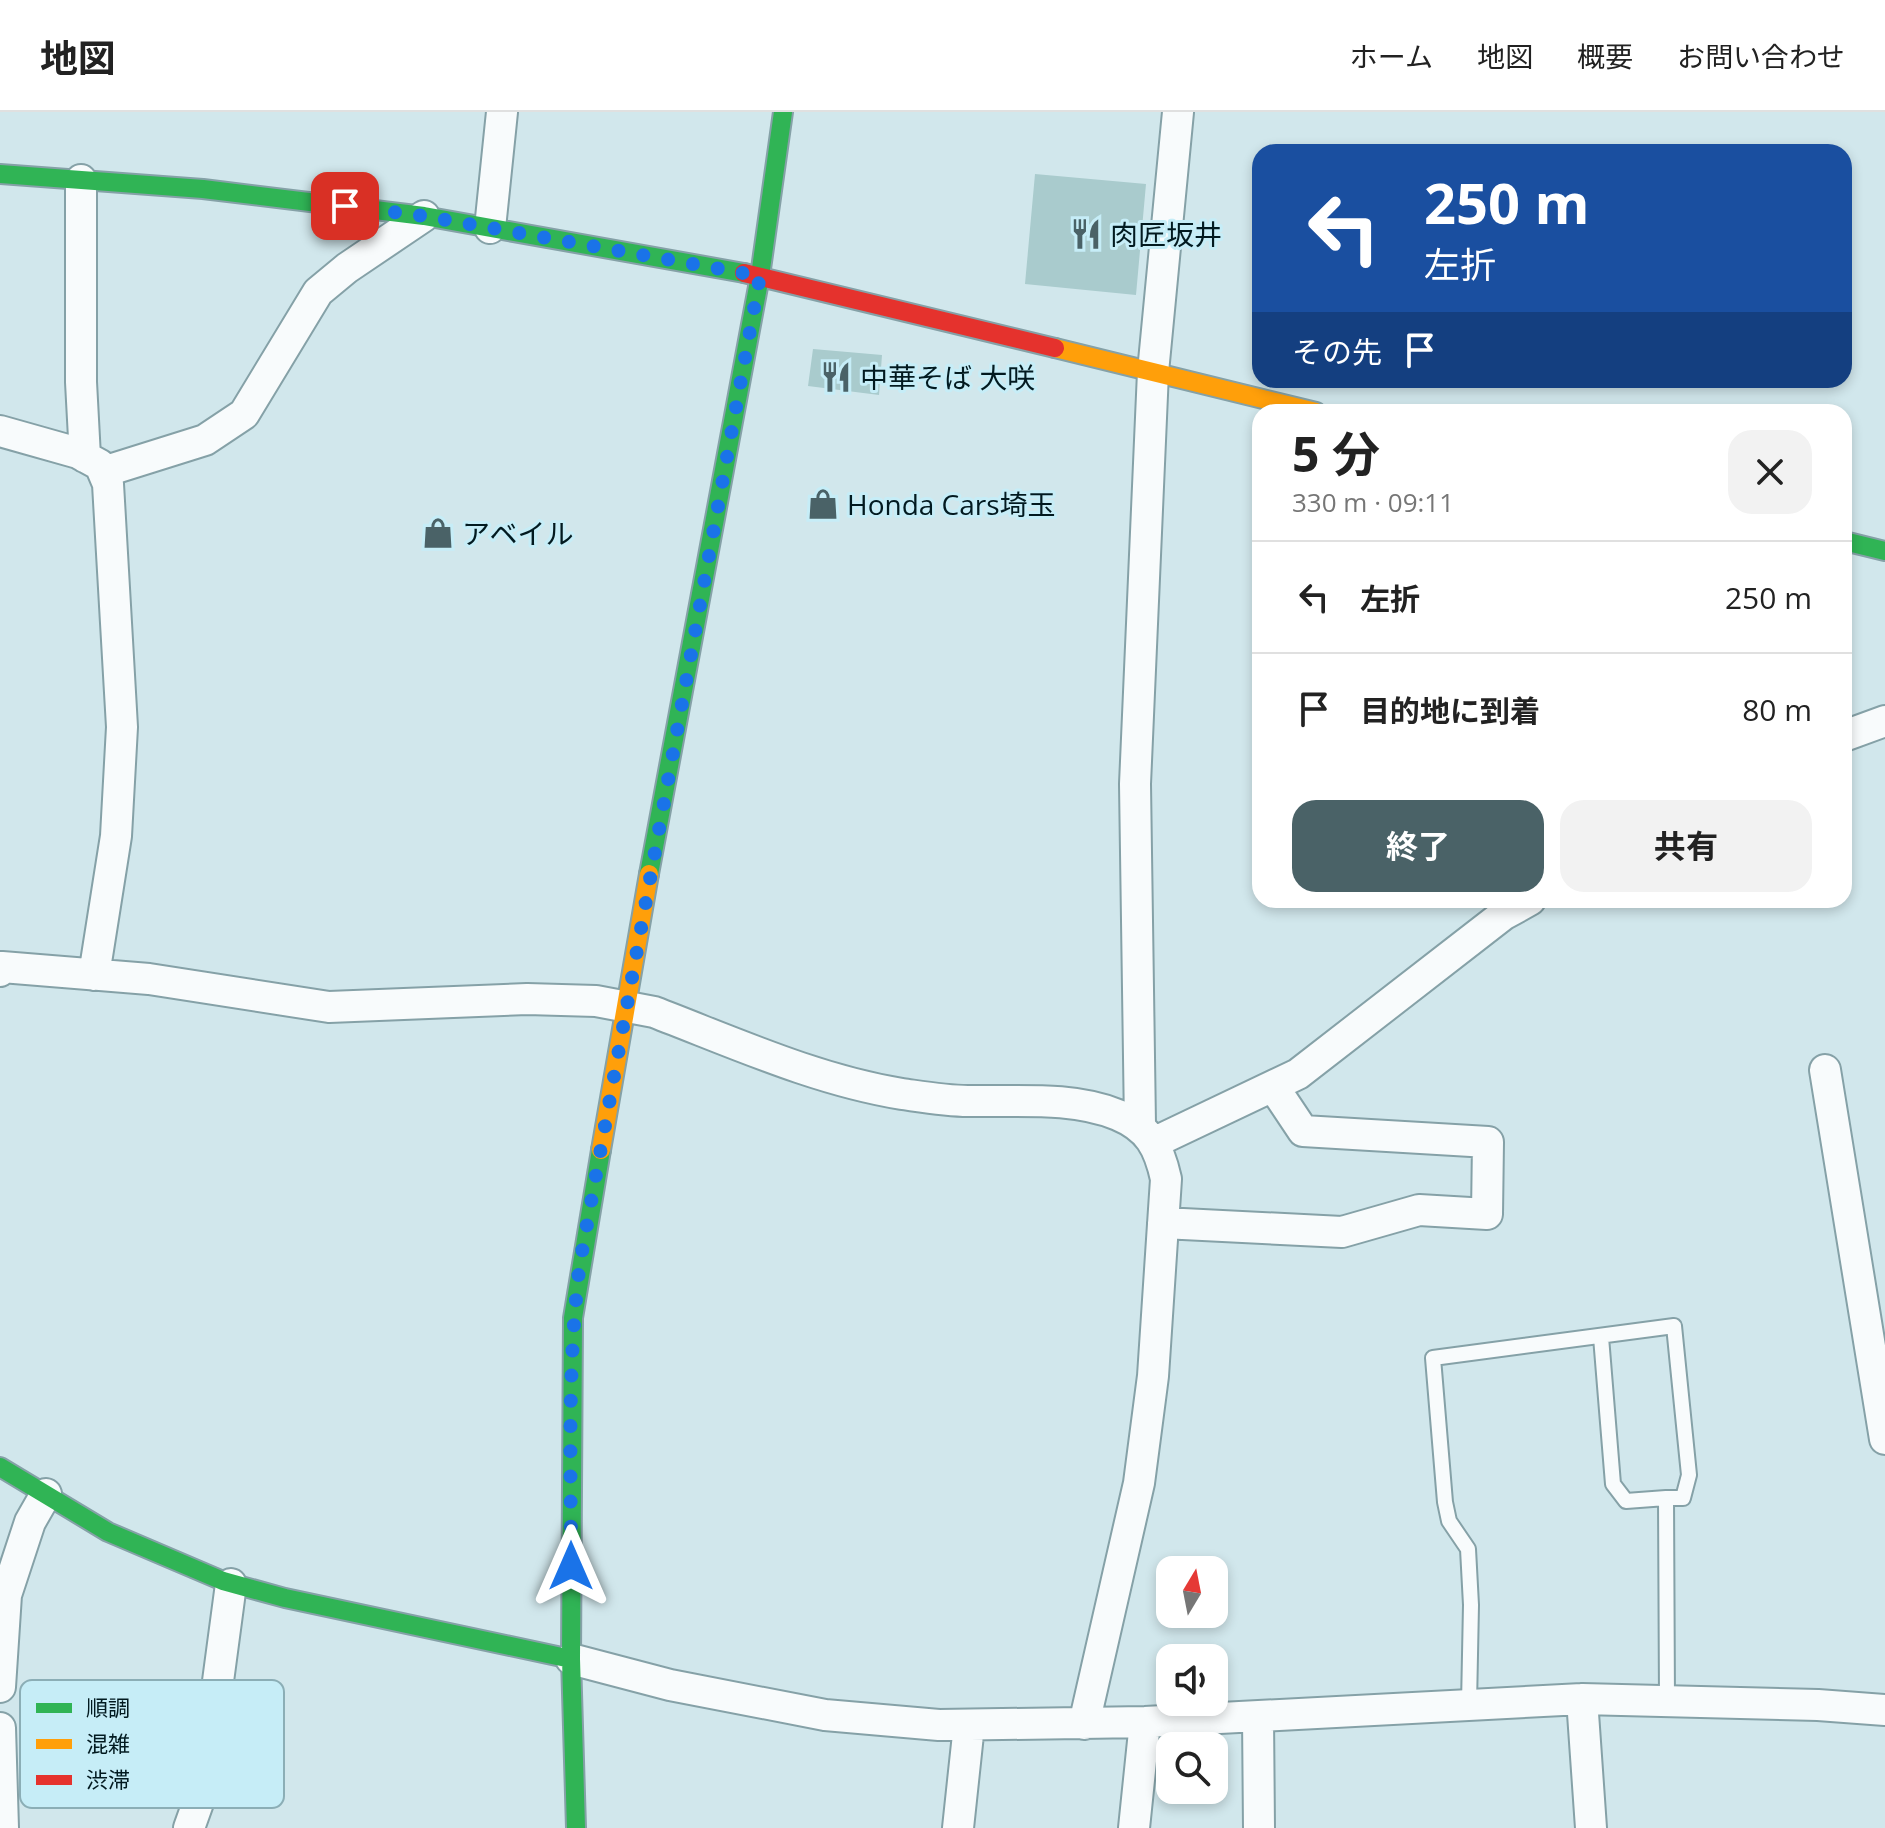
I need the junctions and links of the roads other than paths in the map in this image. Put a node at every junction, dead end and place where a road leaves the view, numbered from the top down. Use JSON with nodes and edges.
{"nodes":[{"id":1,"x":502,"y":112,"type":"edge"},
{"id":2,"x":783,"y":112,"type":"edge"},
{"id":3,"x":1178,"y":112,"type":"edge"},
{"id":4,"x":0,"y":174,"type":"edge"},
{"id":5,"x":81,"y":180,"type":"junction"},
{"id":6,"x":424,"y":216,"type":"junction"},
{"id":7,"x":490,"y":228,"type":"junction"},
{"id":8,"x":760,"y":276,"type":"junction"},
{"id":9,"x":1153,"y":372,"type":"junction"},
{"id":10,"x":1283,"y":404,"type":"edge"},
{"id":11,"x":0,"y":431,"type":"edge"},
{"id":12,"x":94,"y":465,"type":"junction"},
{"id":13,"x":1852,"y":543,"type":"edge"},
{"id":14,"x":1885,"y":551,"type":"edge"},
{"id":15,"x":1885,"y":721,"type":"edge"},
{"id":16,"x":1852,"y":733,"type":"edge"},
{"id":17,"x":1516,"y":908,"type":"edge"},
{"id":18,"x":0,"y":971,"type":"edge"},
{"id":19,"x":94,"y":975,"type":"junction"},
{"id":20,"x":625,"y":1005,"type":"junction"},
{"id":21,"x":1825,"y":1070,"type":"dead end"},
{"id":22,"x":1273,"y":1086,"type":"junction"},
{"id":23,"x":1147,"y":1134,"type":"junction"},
{"id":24,"x":1163,"y":1223,"type":"junction"},
{"id":25,"x":1601,"y":1337,"type":"junction"},
{"id":26,"x":1885,"y":1439,"type":"edge"},
{"id":27,"x":0,"y":1467,"type":"edge"},
{"id":28,"x":46,"y":1494,"type":"junction"},
{"id":29,"x":1666,"y":1498,"type":"junction"},
{"id":30,"x":231,"y":1584,"type":"junction"},
{"id":31,"x":571,"y":1659,"type":"junction"},
{"id":32,"x":218,"y":1680,"type":"edge"},
{"id":33,"x":0,"y":1687,"type":"edge"},
{"id":34,"x":1582,"y":1699,"type":"junction"},
{"id":35,"x":1667,"y":1700,"type":"junction"},
{"id":36,"x":1469,"y":1704,"type":"junction"},
{"id":37,"x":1885,"y":1710,"type":"edge"},
{"id":38,"x":1258,"y":1717,"type":"junction"},
{"id":39,"x":1145,"y":1722,"type":"junction"},
{"id":40,"x":1084,"y":1724,"type":"junction"},
{"id":41,"x":969,"y":1725,"type":"junction"},
{"id":42,"x":0,"y":1728,"type":"edge"},
{"id":43,"x":196,"y":1808,"type":"edge"},
{"id":44,"x":3,"y":1828,"type":"edge"},
{"id":45,"x":189,"y":1828,"type":"edge"},
{"id":46,"x":576,"y":1828,"type":"edge"},
{"id":47,"x":958,"y":1828,"type":"edge"},
{"id":48,"x":1134,"y":1828,"type":"edge"},
{"id":49,"x":1259,"y":1828,"type":"edge"},
{"id":50,"x":1591,"y":1828,"type":"edge"}],
"edges":[{"from":1,"to":7,"type":"street"},
{"from":2,"to":8,"type":"street"},
{"from":3,"to":9,"type":"street"},
{"from":4,"to":5,"type":"street"},
{"from":5,"to":6,"type":"street"},
{"from":5,"to":12,"type":"street"},
{"from":6,"to":7,"type":"street"},
{"from":6,"to":12,"type":"street"},
{"from":7,"to":8,"type":"street"},
{"from":8,"to":9,"type":"street"},
{"from":8,"to":20,"type":"street"},
{"from":9,"to":10,"type":"street"},
{"from":9,"to":23,"type":"street"},
{"from":11,"to":12,"type":"street"},
{"from":12,"to":19,"type":"street"},
{"from":13,"to":14,"type":"street"},
{"from":15,"to":16,"type":"street"},
{"from":17,"to":22,"type":"street"},
{"from":18,"to":19,"type":"street"},
{"from":19,"to":20,"type":"street"},
{"from":20,"to":23,"type":"street"},
{"from":20,"to":31,"type":"street"},
{"from":21,"to":26,"type":"street"},
{"from":22,"to":23,"type":"street"},
{"from":22,"to":24,"type":"street"},
{"from":23,"to":24,"type":"street"},
{"from":24,"to":40,"type":"street"},
{"from":25,"to":29,"type":"lane"},
{"from":25,"to":29,"type":"lane"},
{"from":25,"to":36,"type":"lane"},
{"from":27,"to":28,"type":"street"},
{"from":28,"to":30,"type":"street"},
{"from":28,"to":33,"type":"street"},
{"from":29,"to":35,"type":"lane"},
{"from":30,"to":31,"type":"street"},
{"from":30,"to":32,"type":"street"},
{"from":31,"to":41,"type":"street"},
{"from":31,"to":46,"type":"street"},
{"from":34,"to":35,"type":"street"},
{"from":34,"to":36,"type":"street"},
{"from":34,"to":50,"type":"street"},
{"from":35,"to":37,"type":"street"},
{"from":36,"to":38,"type":"street"},
{"from":38,"to":39,"type":"street"},
{"from":38,"to":49,"type":"street"},
{"from":39,"to":40,"type":"street"},
{"from":39,"to":48,"type":"street"},
{"from":40,"to":41,"type":"street"},
{"from":41,"to":47,"type":"street"},
{"from":42,"to":44,"type":"street"},
{"from":43,"to":45,"type":"street"}]}
